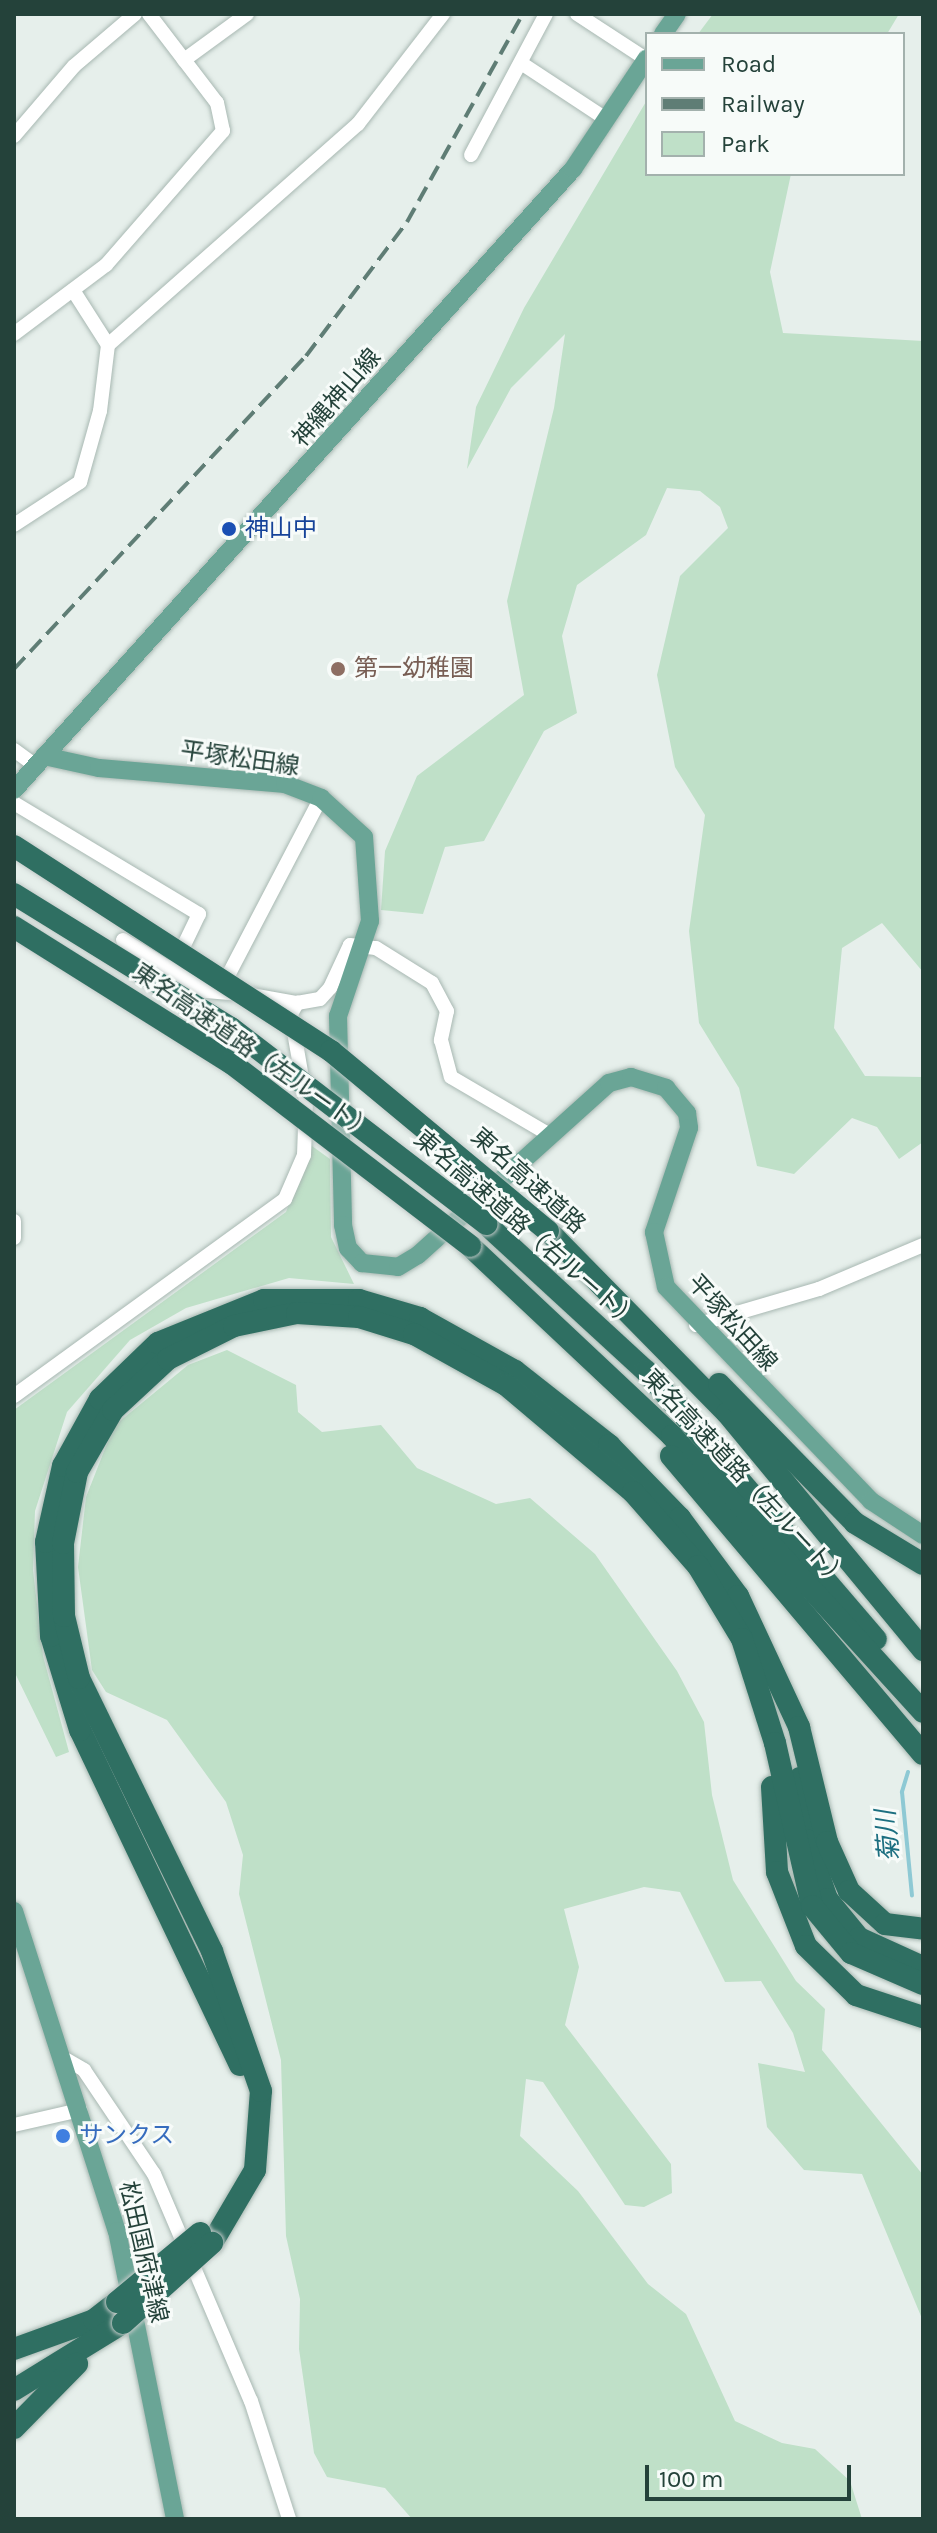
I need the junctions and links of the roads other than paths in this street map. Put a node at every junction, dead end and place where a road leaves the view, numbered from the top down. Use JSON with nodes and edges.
{"nodes":[{"id":1,"x":135,"y":14,"type":"edge"},
{"id":2,"x":149,"y":14,"type":"edge"},
{"id":3,"x":247,"y":14,"type":"edge"},
{"id":4,"x":546,"y":14,"type":"edge"},
{"id":5,"x":577,"y":14,"type":"edge"},
{"id":6,"x":677,"y":14,"type":"edge"},
{"id":7,"x":435,"y":18,"type":"edge"},
{"id":8,"x":664,"y":32,"type":"edge"},
{"id":9,"x":645,"y":58,"type":"edge"},
{"id":10,"x":184,"y":60,"type":"junction"},
{"id":11,"x":645,"y":62,"type":"edge"},
{"id":12,"x":521,"y":63,"type":"junction"},
{"id":13,"x":606,"y":119,"type":"junction"},
{"id":14,"x":14,"y":136,"type":"edge"},
{"id":15,"x":471,"y":155,"type":"dead end"},
{"id":16,"x":73,"y":290,"type":"junction"},
{"id":17,"x":14,"y":334,"type":"edge"},
{"id":18,"x":108,"y":345,"type":"junction"},
{"id":19,"x":14,"y":525,"type":"edge"},
{"id":20,"x":14,"y":750,"type":"edge"},
{"id":21,"x":40,"y":761,"type":"junction"},
{"id":22,"x":14,"y":790,"type":"edge"},
{"id":23,"x":321,"y":798,"type":"junction"},
{"id":24,"x":14,"y":803,"type":"edge"},
{"id":25,"x":14,"y":846,"type":"edge"},
{"id":26,"x":14,"y":894,"type":"edge"},
{"id":27,"x":14,"y":927,"type":"edge"},
{"id":28,"x":123,"y":940,"type":"dead end"},
{"id":29,"x":364,"y":946,"type":"junction"},
{"id":30,"x":172,"y":970,"type":"junction"},
{"id":31,"x":220,"y":992,"type":"junction"},
{"id":32,"x":297,"y":1003,"type":"junction"},
{"id":33,"x":550,"y":1135,"type":"junction"},
{"id":34,"x":14,"y":1221,"type":"edge"},
{"id":35,"x":14,"y":1238,"type":"edge"},
{"id":36,"x":923,"y":1245,"type":"edge"},
{"id":37,"x":597,"y":1278,"type":"junction"},
{"id":38,"x":528,"y":1298,"type":"junction"},
{"id":39,"x":696,"y":1325,"type":"junction"},
{"id":40,"x":14,"y":1396,"type":"edge"},
{"id":41,"x":923,"y":1535,"type":"edge"},
{"id":42,"x":923,"y":1564,"type":"edge"},
{"id":43,"x":923,"y":1650,"type":"edge"},
{"id":44,"x":770,"y":1660,"type":"junction"},
{"id":45,"x":923,"y":1696,"type":"edge"},
{"id":46,"x":764,"y":1706,"type":"junction"},
{"id":47,"x":923,"y":1712,"type":"edge"},
{"id":48,"x":923,"y":1754,"type":"edge"},
{"id":49,"x":14,"y":1911,"type":"edge"},
{"id":50,"x":923,"y":1929,"type":"edge"},
{"id":51,"x":923,"y":1967,"type":"edge"},
{"id":52,"x":923,"y":1984,"type":"edge"},
{"id":53,"x":923,"y":2017,"type":"edge"},
{"id":54,"x":67,"y":2060,"type":"junction"},
{"id":55,"x":80,"y":2110,"type":"junction"},
{"id":56,"x":14,"y":2125,"type":"edge"},
{"id":57,"x":206,"y":2238,"type":"junction"},
{"id":58,"x":99,"y":2329,"type":"junction"},
{"id":59,"x":14,"y":2349,"type":"edge"},
{"id":60,"x":19,"y":2384,"type":"edge"},
{"id":61,"x":14,"y":2428,"type":"edge"},
{"id":62,"x":175,"y":2519,"type":"edge"},
{"id":63,"x":289,"y":2519,"type":"edge"}],
"edges":[{"from":1,"to":14,"type":"street"},
{"from":2,"to":10,"type":"street"},
{"from":3,"to":10,"type":"street"},
{"from":4,"to":12,"type":"street"},
{"from":5,"to":9,"type":"street"},
{"from":6,"to":8,"type":"main road"},
{"from":7,"to":18,"type":"street"},
{"from":10,"to":16,"type":"street"},
{"from":11,"to":13,"type":"main road","name":"神縄神山線"},
{"from":12,"to":13,"type":"street"},
{"from":12,"to":15,"type":"street"},
{"from":13,"to":21,"type":"main road","name":"神縄神山線"},
{"from":16,"to":17,"type":"street"},
{"from":16,"to":18,"type":"street"},
{"from":18,"to":19,"type":"street"},
{"from":20,"to":21,"type":"street"},
{"from":21,"to":22,"type":"main road"},
{"from":21,"to":23,"type":"main road","name":"平塚松田線"},
{"from":23,"to":29,"type":"main road","name":"平塚松田線"},
{"from":23,"to":31,"type":"street"},
{"from":24,"to":30,"type":"street"},
{"from":25,"to":37,"type":"highway","name":"東名高速道路","bridge":true},
{"from":26,"to":45,"type":"highway","name":"東名高速道路（右ルート）","bridge":true},
{"from":27,"to":38,"type":"highway","name":"東名高速道路（左ルート）","bridge":true},
{"from":28,"to":30,"type":"street"},
{"from":29,"to":32,"type":"street"},
{"from":29,"to":33,"type":"street"},
{"from":29,"to":33,"type":"main road","name":"平塚松田線"},
{"from":30,"to":31,"type":"street"},
{"from":31,"to":32,"type":"street"},
{"from":32,"to":40,"type":"street"},
{"from":33,"to":39,"type":"main road","name":"平塚松田線"},
{"from":34,"to":35,"type":"street"},
{"from":36,"to":39,"type":"street"},
{"from":37,"to":42,"type":"highway"},
{"from":37,"to":43,"type":"highway","name":"東名高速道路"},
{"from":38,"to":47,"type":"highway","name":"東名高速道路（左ルート）"},
{"from":38,"to":48,"type":"highway"},
{"from":39,"to":41,"type":"main road","name":"平塚松田線"},
{"from":44,"to":50,"type":"highway"},
{"from":44,"to":51,"type":"highway"},
{"from":44,"to":57,"type":"highway"},
{"from":46,"to":52,"type":"highway"},
{"from":46,"to":53,"type":"highway"},
{"from":46,"to":57,"type":"highway"},
{"from":49,"to":54,"type":"main road","name":"松田国府津線"},
{"from":54,"to":55,"type":"main road","name":"松田国府津線"},
{"from":54,"to":63,"type":"street"},
{"from":55,"to":56,"type":"street"},
{"from":55,"to":62,"type":"main road","name":"松田国府津線"},
{"from":57,"to":58,"type":"highway","bridge":true},
{"from":58,"to":59,"type":"highway"},
{"from":58,"to":60,"type":"highway"},
{"from":58,"to":61,"type":"highway"}]}
